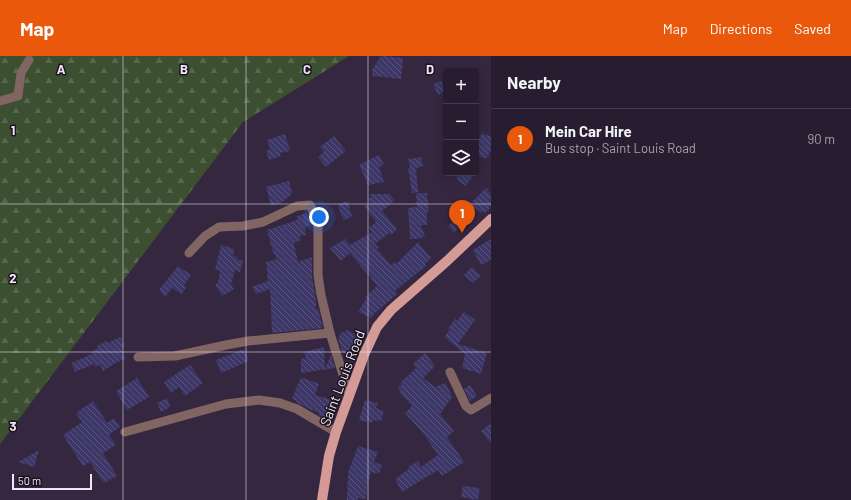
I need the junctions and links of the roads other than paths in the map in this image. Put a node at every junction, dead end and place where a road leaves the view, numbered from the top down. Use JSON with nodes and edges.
{"nodes":[{"id":1,"x":28,"y":60,"type":"dead end"},
{"id":2,"x":0,"y":101,"type":"edge"},
{"id":3,"x":491,"y":219,"type":"edge"},
{"id":4,"x":189,"y":253,"type":"dead end"},
{"id":5,"x":330,"y":332,"type":"junction"},
{"id":6,"x":138,"y":357,"type":"dead end"},
{"id":7,"x":450,"y":372,"type":"dead end"},
{"id":8,"x":349,"y":394,"type":"junction"},
{"id":9,"x":491,"y":398,"type":"edge"},
{"id":10,"x":125,"y":432,"type":"dead end"},
{"id":11,"x":336,"y":432,"type":"junction"},
{"id":12,"x":322,"y":500,"type":"edge"}],
"edges":[{"from":1,"to":2,"type":"street"},
{"from":3,"to":8,"type":"main road","name":"Saint Louis Road"},
{"from":4,"to":5,"type":"street"},
{"from":5,"to":6,"type":"street"},
{"from":5,"to":8,"type":"street"},
{"from":7,"to":9,"type":"street"},
{"from":8,"to":11,"type":"main road","name":"Saint Louis Road"},
{"from":10,"to":11,"type":"street"},
{"from":11,"to":12,"type":"main road","name":"Saint Louis Road"}]}
